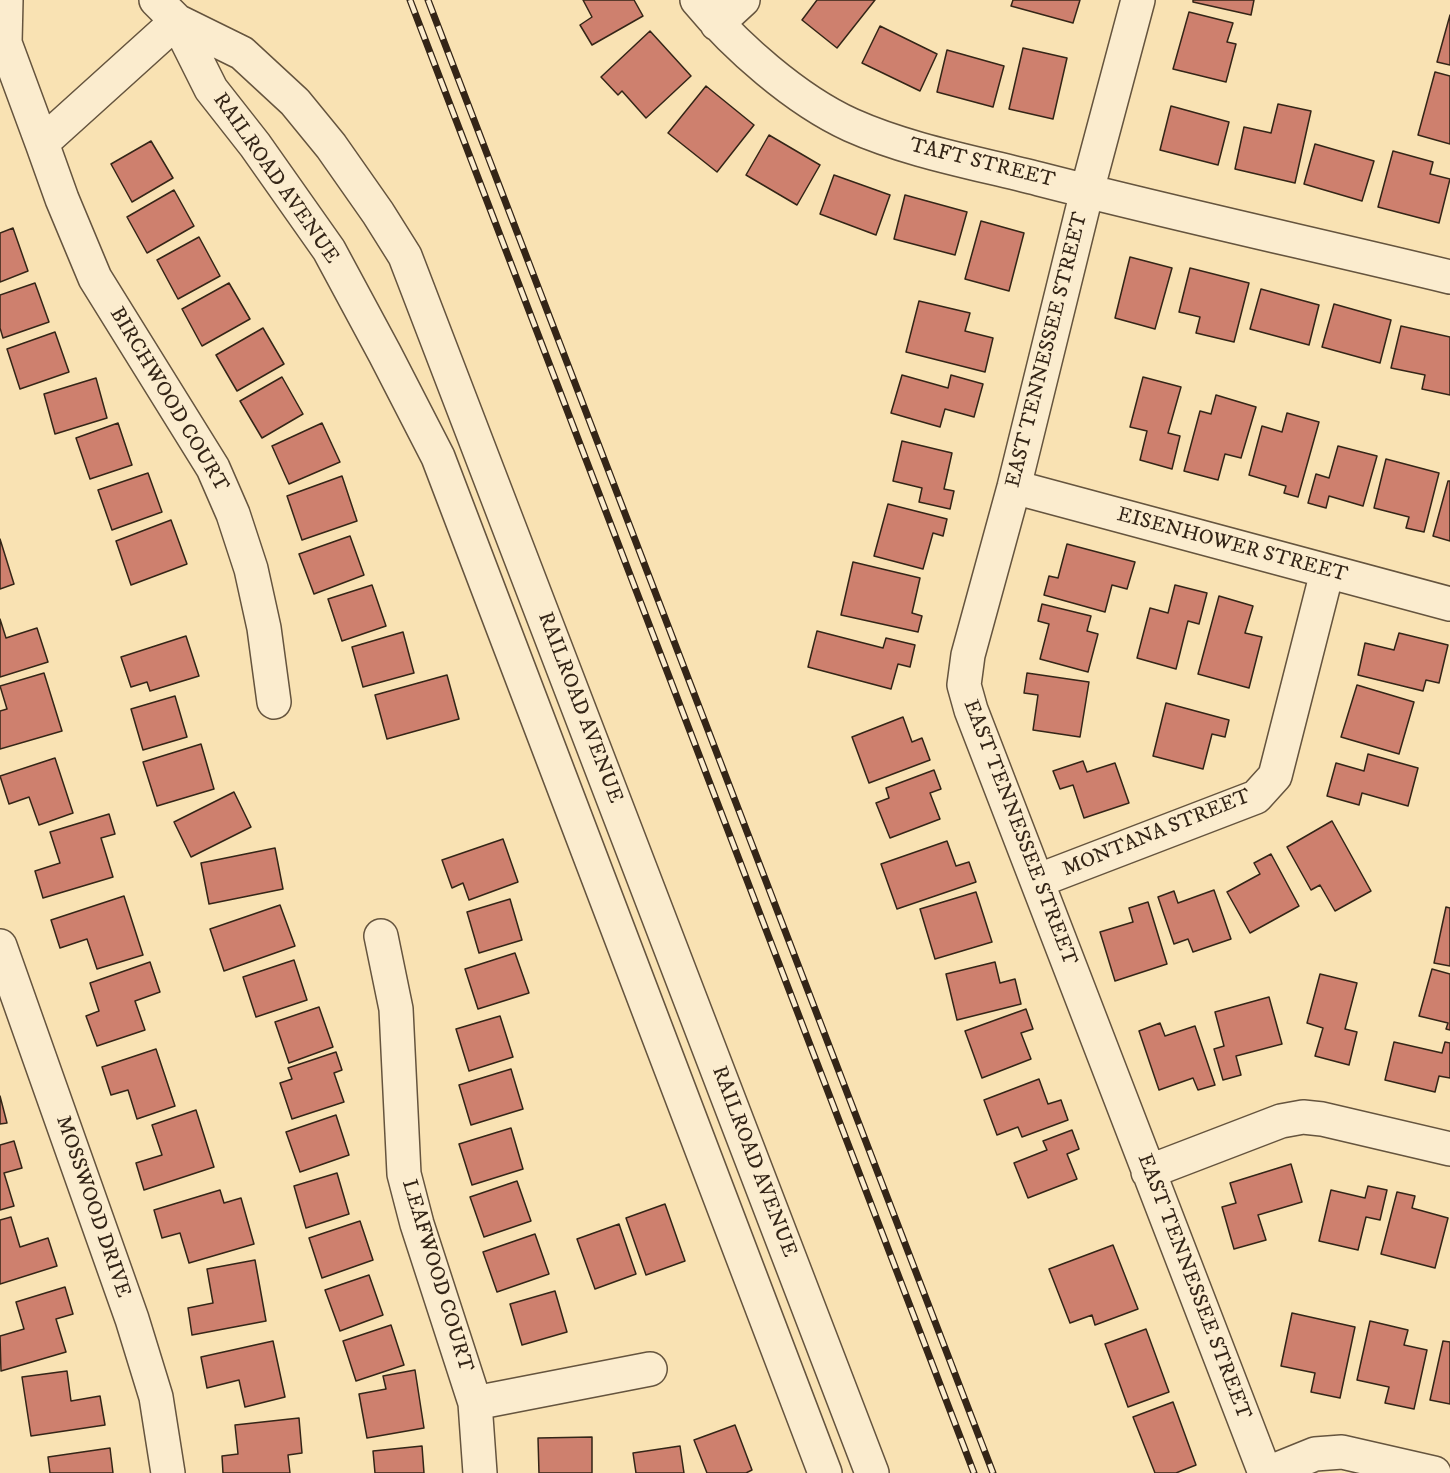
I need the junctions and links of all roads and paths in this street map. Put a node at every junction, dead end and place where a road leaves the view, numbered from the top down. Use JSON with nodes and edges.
{"nodes":[{"id":1,"x":6,"y":0,"type":"edge"},
{"id":2,"x":743,"y":0,"type":"edge"},
{"id":3,"x":1138,"y":0,"type":"edge"},
{"id":4,"x":167,"y":10,"type":"edge"},
{"id":5,"x":707,"y":12,"type":"edge"},
{"id":6,"x":42,"y":143,"type":"junction"},
{"id":7,"x":1087,"y":191,"type":"junction"},
{"id":8,"x":1450,"y":277,"type":"edge"},
{"id":9,"x":1014,"y":487,"type":"junction"},
{"id":10,"x":1327,"y":572,"type":"junction"},
{"id":11,"x":1450,"y":604,"type":"edge"},
{"id":12,"x":274,"y":702,"type":"dead end"},
{"id":13,"x":1037,"y":881,"type":"junction"},
{"id":14,"x":381,"y":936,"type":"dead end"},
{"id":15,"x":0,"y":946,"type":"edge"},
{"id":16,"x":1450,"y":1149,"type":"edge"},
{"id":17,"x":1148,"y":1172,"type":"junction"},
{"id":18,"x":650,"y":1369,"type":"dead end"},
{"id":19,"x":475,"y":1403,"type":"junction"},
{"id":20,"x":168,"y":1473,"type":"edge"},
{"id":21,"x":480,"y":1473,"type":"edge"},
{"id":22,"x":825,"y":1473,"type":"edge"},
{"id":23,"x":872,"y":1473,"type":"edge"},
{"id":24,"x":1266,"y":1473,"type":"edge"},
{"id":25,"x":1434,"y":1473,"type":"edge"}],
"edges":[{"from":1,"to":6,"type":"street","name":"BIRCHWOOD COURT"},
{"from":2,"to":5,"type":"street"},
{"from":3,"to":7,"type":"street","name":"EAST TENNESSEE STREET"},
{"from":4,"to":6,"type":"street"},
{"from":4,"to":22,"type":"street","name":"RAILROAD AVENUE"},
{"from":4,"to":23,"type":"street","name":"RAILROAD AVENUE"},
{"from":5,"to":7,"type":"street","name":"TAFT STREET"},
{"from":6,"to":12,"type":"street","name":"BIRCHWOOD COURT"},
{"from":7,"to":8,"type":"street","name":"TAFT STREET"},
{"from":7,"to":9,"type":"street","name":"EAST TENNESSEE STREET"},
{"from":9,"to":10,"type":"street","name":"EISENHOWER STREET"},
{"from":9,"to":13,"type":"street","name":"EAST TENNESSEE STREET"},
{"from":10,"to":11,"type":"street","name":"EISENHOWER STREET"},
{"from":10,"to":13,"type":"street","name":"MONTANA STREET"},
{"from":13,"to":17,"type":"street","name":"EAST TENNESSEE STREET"},
{"from":14,"to":19,"type":"street","name":"LEAFWOOD COURT"},
{"from":15,"to":20,"type":"street","name":"MOSSWOOD DRIVE"},
{"from":16,"to":17,"type":"street"},
{"from":17,"to":24,"type":"street","name":"EAST TENNESSEE STREET"},
{"from":18,"to":19,"type":"street"},
{"from":19,"to":21,"type":"street","name":"LEAFWOOD COURT"},
{"from":24,"to":25,"type":"street"}]}
